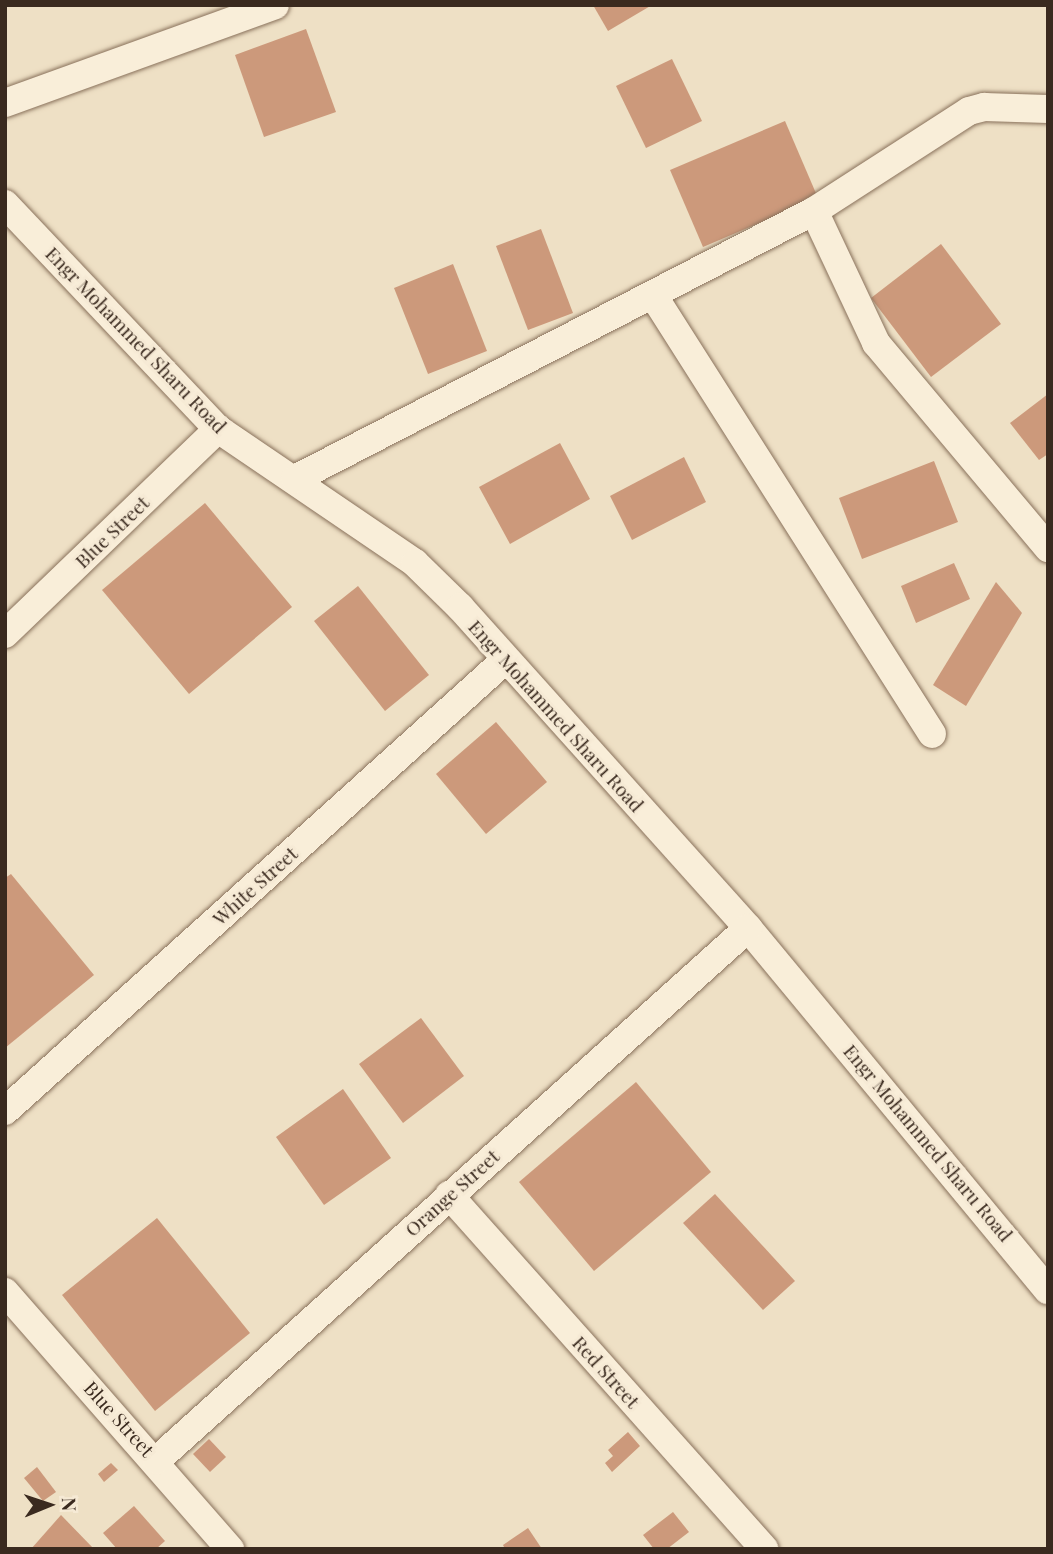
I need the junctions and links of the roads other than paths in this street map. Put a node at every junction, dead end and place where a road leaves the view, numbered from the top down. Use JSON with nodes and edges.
{"nodes":[{"id":1,"x":275,"y":5,"type":"edge"},
{"id":2,"x":5,"y":103,"type":"edge"},
{"id":3,"x":1048,"y":109,"type":"edge"},
{"id":4,"x":5,"y":204,"type":"edge"},
{"id":5,"x":814,"y":211,"type":"junction"},
{"id":6,"x":653,"y":295,"type":"junction"},
{"id":7,"x":218,"y":429,"type":"junction"},
{"id":8,"x":295,"y":479,"type":"junction"},
{"id":9,"x":1048,"y":548,"type":"edge"},
{"id":10,"x":5,"y":634,"type":"edge"},
{"id":11,"x":504,"y":661,"type":"junction"},
{"id":12,"x":932,"y":734,"type":"dead end"},
{"id":13,"x":748,"y":928,"type":"junction"},
{"id":14,"x":5,"y":1111,"type":"edge"},
{"id":15,"x":449,"y":1195,"type":"junction"},
{"id":16,"x":1048,"y":1290,"type":"edge"},
{"id":17,"x":5,"y":1292,"type":"edge"},
{"id":18,"x":157,"y":1460,"type":"junction"},
{"id":19,"x":230,"y":1549,"type":"edge"},
{"id":20,"x":764,"y":1549,"type":"edge"}],
"edges":[{"from":1,"to":2,"type":"street"},
{"from":3,"to":5,"type":"street"},
{"from":4,"to":7,"type":"street","name":"Engr Mohammed Sharu Road"},
{"from":5,"to":6,"type":"street"},
{"from":5,"to":9,"type":"street"},
{"from":6,"to":8,"type":"street"},
{"from":6,"to":12,"type":"street"},
{"from":7,"to":8,"type":"street","name":"Engr Mohammed Sharu Road"},
{"from":7,"to":10,"type":"street","name":"Blue Street"},
{"from":8,"to":11,"type":"street","name":"Engr Mohammed Sharu Road"},
{"from":11,"to":13,"type":"street","name":"Engr Mohammed Sharu Road"},
{"from":11,"to":14,"type":"street","name":"White Street"},
{"from":13,"to":15,"type":"street","name":"Orange Street"},
{"from":13,"to":16,"type":"street","name":"Engr Mohammed Sharu Road"},
{"from":15,"to":18,"type":"street","name":"Orange Street"},
{"from":15,"to":20,"type":"street","name":"Red Street"},
{"from":17,"to":18,"type":"street","name":"Blue Street"},
{"from":18,"to":19,"type":"street","name":"Blue Street"}]}
